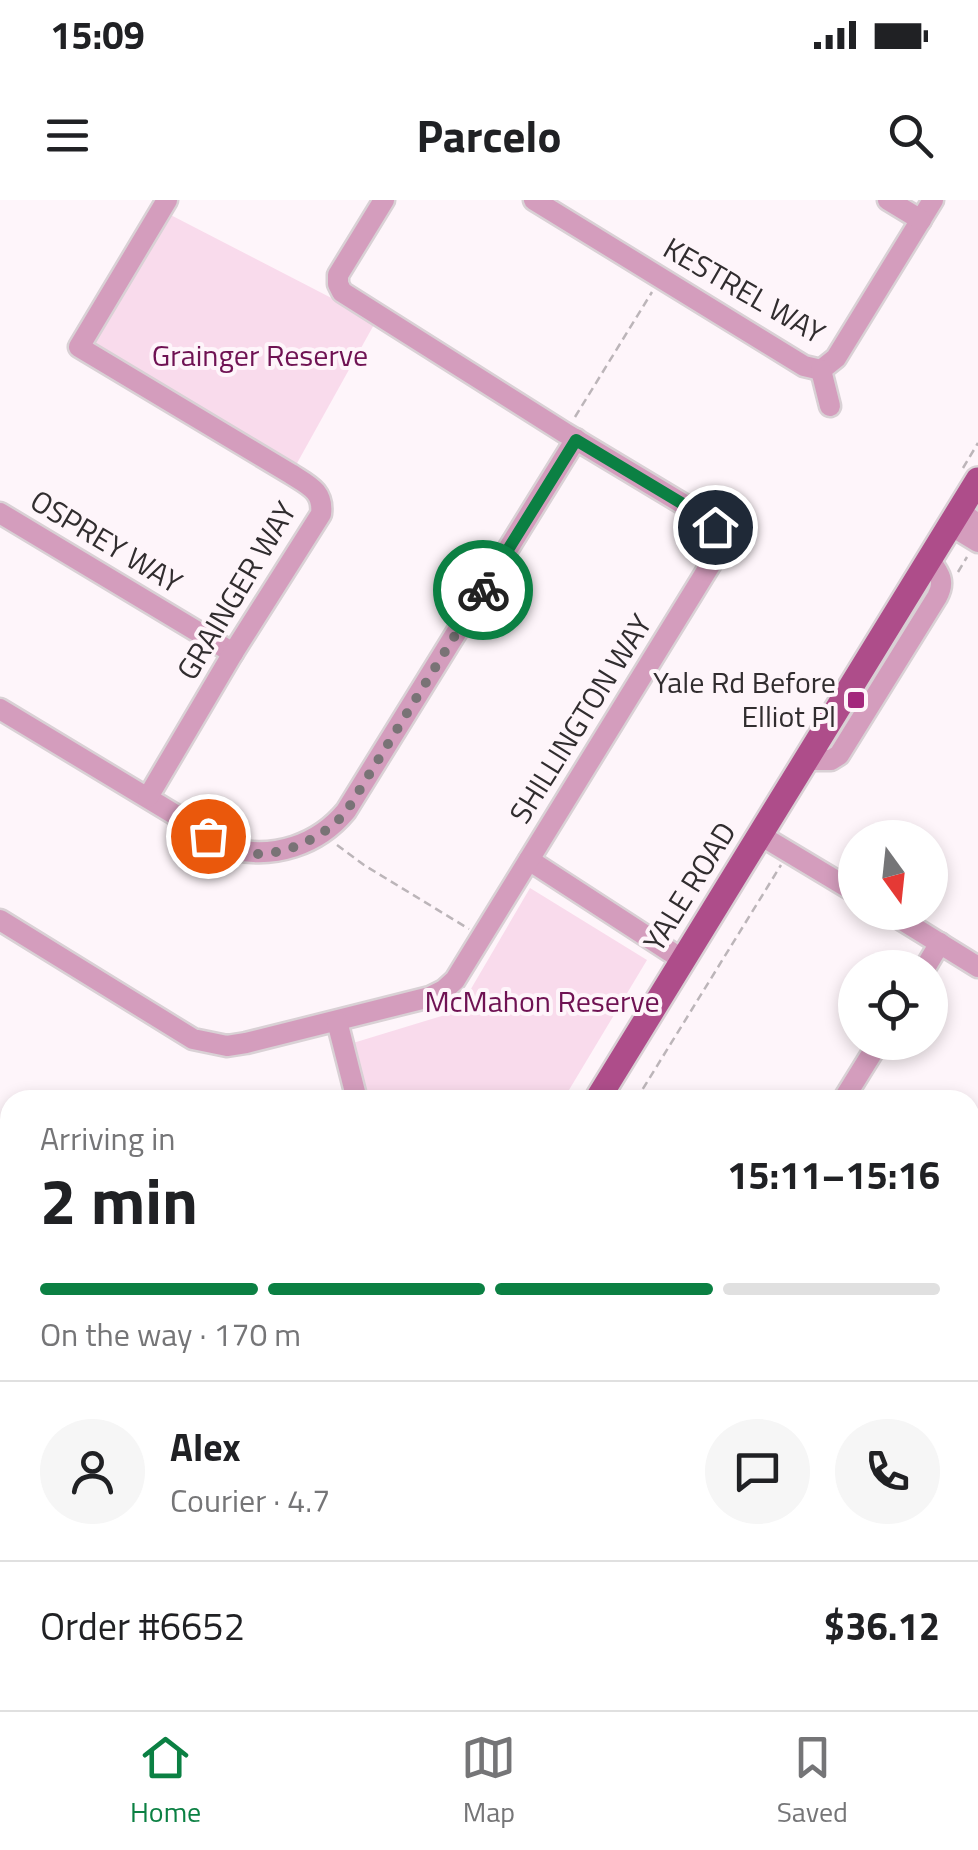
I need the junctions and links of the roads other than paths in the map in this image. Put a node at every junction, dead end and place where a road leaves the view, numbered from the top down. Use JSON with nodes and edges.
{"nodes":[{"id":1,"x":167,"y":200,"type":"edge"},
{"id":2,"x":384,"y":200,"type":"edge"},
{"id":3,"x":534,"y":200,"type":"edge"},
{"id":4,"x":888,"y":200,"type":"edge"},
{"id":5,"x":933,"y":200,"type":"edge"},
{"id":6,"x":921,"y":220,"type":"junction"},
{"id":7,"x":821,"y":370,"type":"junction"},
{"id":8,"x":830,"y":406,"type":"dead end"},
{"id":9,"x":571,"y":436,"type":"junction"},
{"id":10,"x":978,"y":480,"type":"edge"},
{"id":11,"x":0,"y":513,"type":"edge"},
{"id":12,"x":962,"y":520,"type":"edge"},
{"id":13,"x":978,"y":542,"type":"edge"},
{"id":14,"x":233,"y":654,"type":"junction"},
{"id":15,"x":0,"y":708,"type":"edge"},
{"id":16,"x":148,"y":797,"type":"junction"},
{"id":17,"x":760,"y":835,"type":"junction"},
{"id":18,"x":529,"y":860,"type":"junction"},
{"id":19,"x":838,"y":882,"type":"edge"},
{"id":20,"x":0,"y":920,"type":"edge"},
{"id":21,"x":919,"y":930,"type":"edge"},
{"id":22,"x":940,"y":943,"type":"junction"},
{"id":23,"x":936,"y":950,"type":"edge"},
{"id":24,"x":683,"y":960,"type":"junction"},
{"id":25,"x":978,"y":967,"type":"edge"},
{"id":26,"x":338,"y":1021,"type":"junction"},
{"id":27,"x":868,"y":1060,"type":"edge"},
{"id":28,"x":354,"y":1090,"type":"edge"},
{"id":29,"x":603,"y":1090,"type":"edge"},
{"id":30,"x":850,"y":1090,"type":"edge"}],
"edges":[{"from":1,"to":14,"type":"street","name":"GRAINGER WAY"},
{"from":2,"to":9,"type":"street","name":"SHILLINGTON WAY"},
{"from":3,"to":7,"type":"street","name":"KESTREL WAY"},
{"from":4,"to":6,"type":"street"},
{"from":5,"to":6,"type":"street","name":"KESTREL WAY"},
{"from":6,"to":7,"type":"street","name":"KESTREL WAY"},
{"from":7,"to":8,"type":"street","name":"KESTREL WAY"},
{"from":9,"to":16,"type":"street"},
{"from":9,"to":18,"type":"street","name":"SHILLINGTON WAY"},
{"from":10,"to":12,"type":"main road","name":"YALE ROAD"},
{"from":11,"to":14,"type":"street","name":"OSPREY WAY"},
{"from":12,"to":13,"type":"street"},
{"from":12,"to":17,"type":"main road","name":"YALE ROAD"},
{"from":14,"to":16,"type":"street","name":"GRAINGER WAY"},
{"from":15,"to":16,"type":"street"},
{"from":17,"to":19,"type":"street"},
{"from":17,"to":24,"type":"main road","name":"YALE ROAD"},
{"from":18,"to":24,"type":"street"},
{"from":18,"to":26,"type":"street","name":"SHILLINGTON WAY"},
{"from":20,"to":26,"type":"street","name":"SHILLINGTON WAY"},
{"from":21,"to":22,"type":"street"},
{"from":22,"to":23,"type":"street"},
{"from":22,"to":25,"type":"street"},
{"from":24,"to":29,"type":"main road","name":"YALE ROAD"},
{"from":26,"to":28,"type":"street"},
{"from":27,"to":30,"type":"street"}]}
